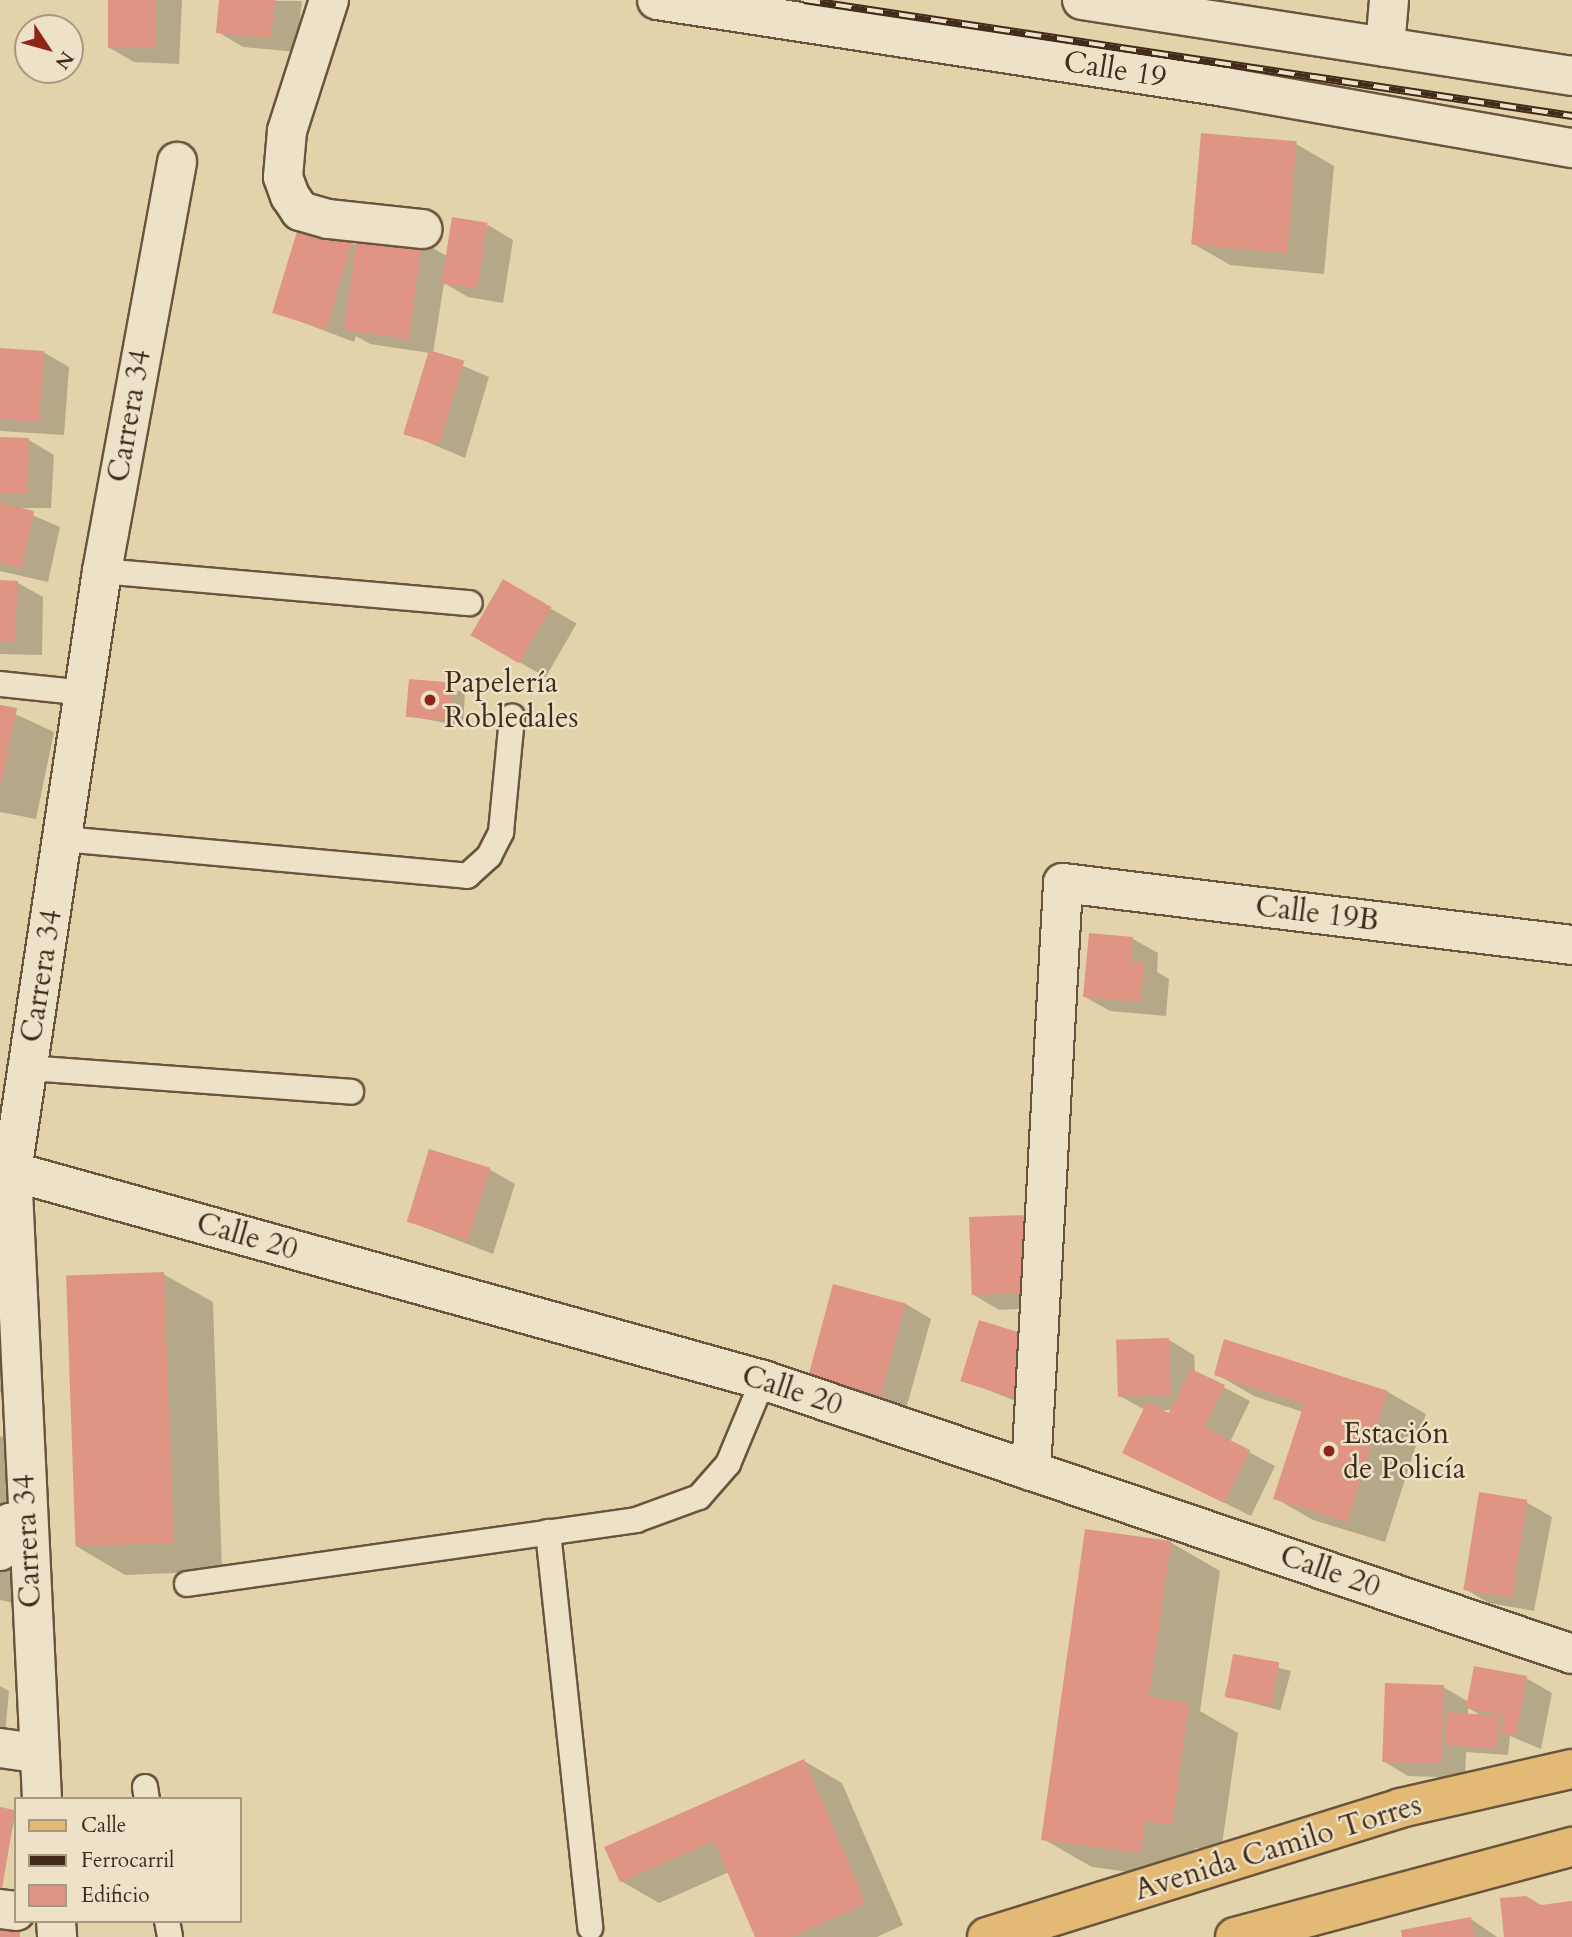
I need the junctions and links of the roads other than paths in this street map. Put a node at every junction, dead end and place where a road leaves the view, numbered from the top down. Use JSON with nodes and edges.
{"nodes":[{"id":1,"x":329,"y":0,"type":"edge"},
{"id":2,"x":657,"y":0,"type":"edge"},
{"id":3,"x":1082,"y":0,"type":"edge"},
{"id":4,"x":1389,"y":0,"type":"edge"},
{"id":5,"x":1385,"y":47,"type":"junction"},
{"id":6,"x":1572,"y":76,"type":"edge"},
{"id":7,"x":1572,"y":148,"type":"edge"},
{"id":8,"x":177,"y":162,"type":"dead end"},
{"id":9,"x":422,"y":229,"type":"dead end"},
{"id":10,"x":102,"y":571,"type":"junction"},
{"id":11,"x":470,"y":603,"type":"dead end"},
{"id":12,"x":0,"y":684,"type":"edge"},
{"id":13,"x":86,"y":694,"type":"junction"},
{"id":14,"x":512,"y":717,"type":"dead end"},
{"id":15,"x":63,"y":839,"type":"junction"},
{"id":16,"x":1572,"y":945,"type":"edge"},
{"id":17,"x":28,"y":1068,"type":"junction"},
{"id":18,"x":351,"y":1092,"type":"dead end"},
{"id":19,"x":6,"y":1170,"type":"edge"},
{"id":20,"x":763,"y":1380,"type":"junction"},
{"id":21,"x":1031,"y":1471,"type":"junction"},
{"id":22,"x":27,"y":1522,"type":"junction"},
{"id":23,"x":548,"y":1532,"type":"junction"},
{"id":24,"x":0,"y":1551,"type":"edge"},
{"id":25,"x":187,"y":1584,"type":"dead end"},
{"id":26,"x":1572,"y":1654,"type":"edge"},
{"id":27,"x":0,"y":1748,"type":"edge"},
{"id":28,"x":37,"y":1752,"type":"junction"},
{"id":29,"x":1572,"y":1769,"type":"edge"},
{"id":30,"x":42,"y":1797,"type":"edge"},
{"id":31,"x":1572,"y":1847,"type":"edge"},
{"id":32,"x":590,"y":1928,"type":"dead end"},
{"id":33,"x":987,"y":1937,"type":"edge"},
{"id":34,"x":1235,"y":1937,"type":"edge"}],
"edges":[{"from":1,"to":9,"type":"street"},
{"from":2,"to":7,"type":"street","name":"Calle 19"},
{"from":3,"to":5,"type":"street"},
{"from":4,"to":5,"type":"street"},
{"from":5,"to":6,"type":"street"},
{"from":8,"to":10,"type":"street","name":"Carrera 34"},
{"from":10,"to":11,"type":"lane"},
{"from":10,"to":13,"type":"street","name":"Carrera 34"},
{"from":12,"to":13,"type":"lane"},
{"from":13,"to":15,"type":"street","name":"Carrera 34"},
{"from":14,"to":15,"type":"lane"},
{"from":15,"to":17,"type":"street","name":"Carrera 34"},
{"from":16,"to":21,"type":"street","name":"Calle 19B"},
{"from":17,"to":18,"type":"lane"},
{"from":17,"to":19,"type":"street","name":"Carrera 34"},
{"from":19,"to":20,"type":"street","name":"Calle 20"},
{"from":19,"to":22,"type":"street","name":"Carrera 34"},
{"from":20,"to":21,"type":"street","name":"Calle 20"},
{"from":20,"to":23,"type":"lane"},
{"from":21,"to":26,"type":"street","name":"Calle 20"},
{"from":22,"to":24,"type":"street"},
{"from":22,"to":28,"type":"street","name":"Carrera 34"},
{"from":23,"to":25,"type":"lane"},
{"from":23,"to":32,"type":"lane"},
{"from":27,"to":28,"type":"street"},
{"from":28,"to":30,"type":"street","name":"Carrera 34"},
{"from":29,"to":33,"type":"main road","name":"Avenida Camilo Torres"},
{"from":31,"to":34,"type":"main road"}]}
